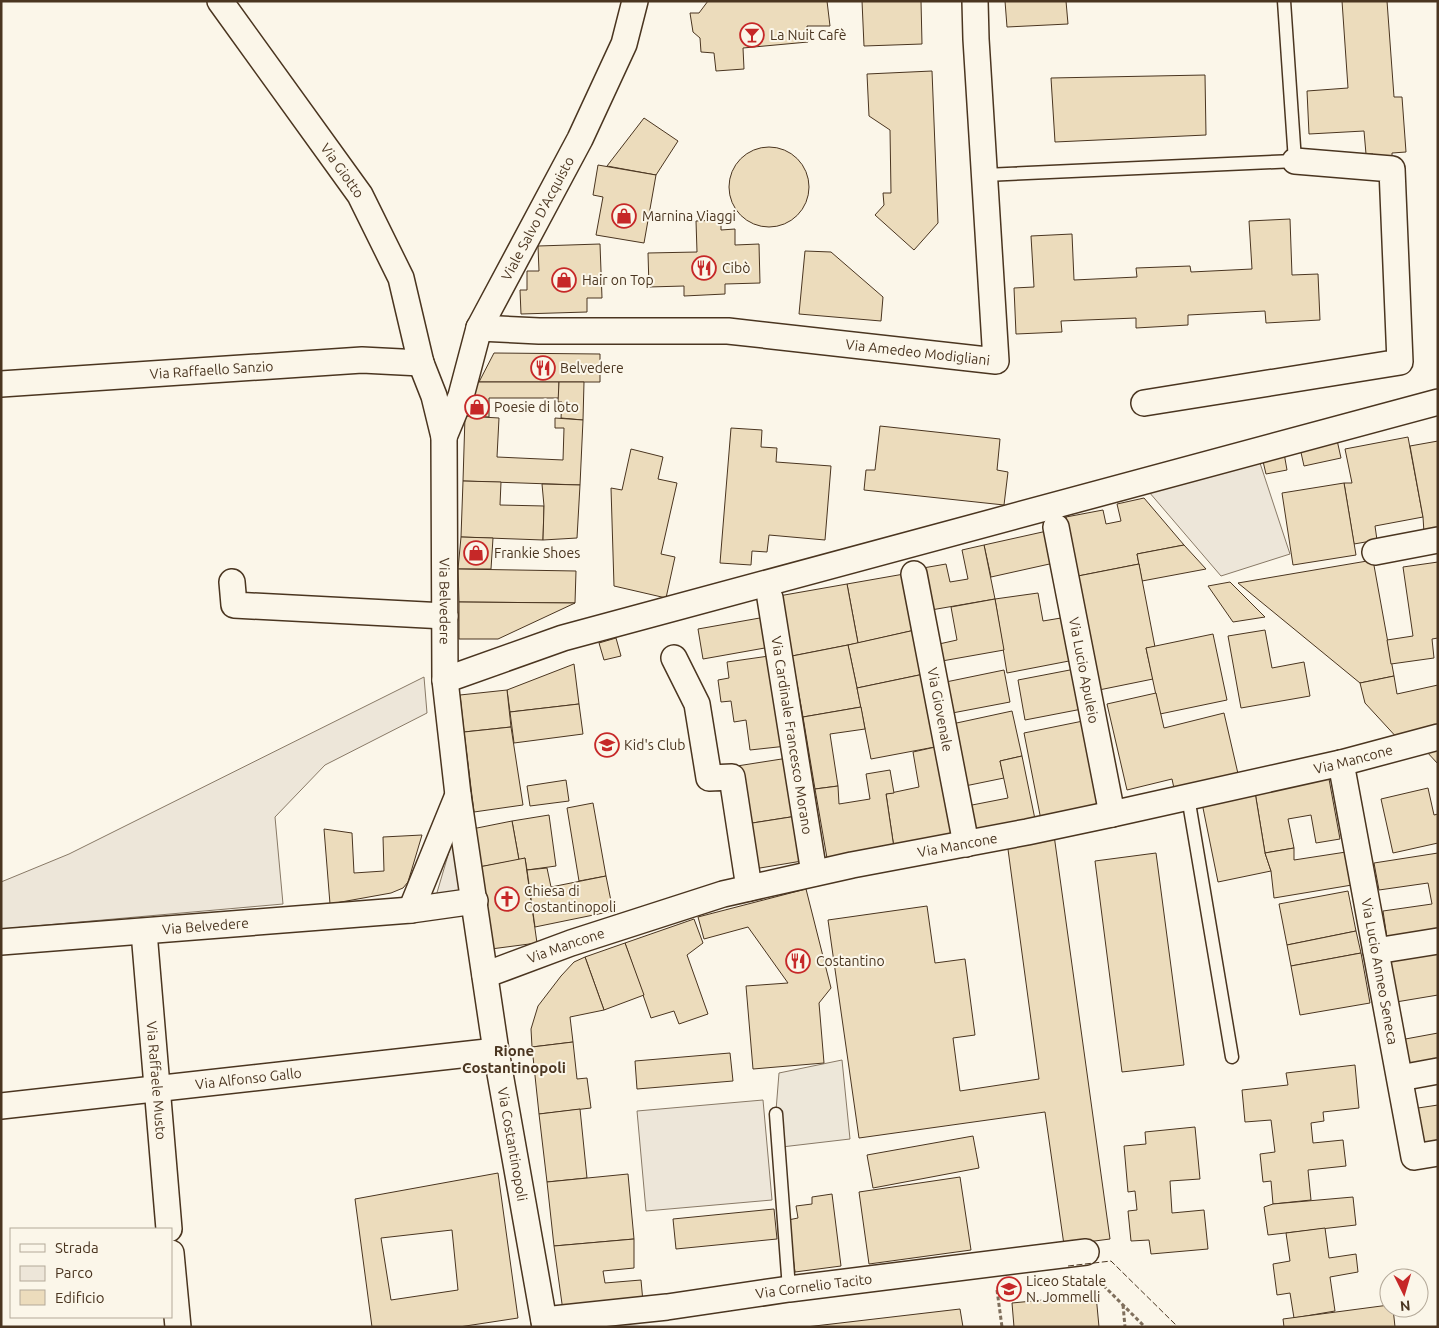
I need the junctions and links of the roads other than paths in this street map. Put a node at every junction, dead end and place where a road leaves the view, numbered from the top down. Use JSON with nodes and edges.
{"nodes":[{"id":1,"x":220,"y":1,"type":"edge"},
{"id":2,"x":634,"y":1,"type":"edge"},
{"id":3,"x":975,"y":1,"type":"edge"},
{"id":4,"x":1284,"y":1,"type":"edge"},
{"id":5,"x":1295,"y":160,"type":"junction"},
{"id":6,"x":985,"y":175,"type":"junction"},
{"id":7,"x":479,"y":328,"type":"junction"},
{"id":8,"x":421,"y":363,"type":"junction"},
{"id":9,"x":1,"y":384,"type":"edge"},
{"id":10,"x":1438,"y":402,"type":"edge"},
{"id":11,"x":1144,"y":403,"type":"dead end"},
{"id":12,"x":444,"y":437,"type":"junction"},
{"id":13,"x":1056,"y":527,"type":"dead end"},
{"id":14,"x":1438,"y":540,"type":"edge"},
{"id":15,"x":1375,"y":552,"type":"dead end"},
{"id":16,"x":914,"y":574,"type":"dead end"},
{"id":17,"x":232,"y":582,"type":"dead end"},
{"id":18,"x":770,"y":598,"type":"dead end"},
{"id":19,"x":445,"y":616,"type":"junction"},
{"id":20,"x":674,"y":658,"type":"dead end"},
{"id":21,"x":445,"y":680,"type":"junction"},
{"id":22,"x":1438,"y":738,"type":"edge"},
{"id":23,"x":1341,"y":763,"type":"junction"},
{"id":24,"x":458,"y":795,"type":"junction"},
{"id":25,"x":1188,"y":797,"type":"junction"},
{"id":26,"x":1112,"y":814,"type":"junction"},
{"id":27,"x":966,"y":844,"type":"junction"},
{"id":28,"x":814,"y":873,"type":"junction"},
{"id":29,"x":749,"y":888,"type":"junction"},
{"id":30,"x":475,"y":901,"type":"junction"},
{"id":31,"x":411,"y":910,"type":"junction"},
{"id":32,"x":144,"y":932,"type":"junction"},
{"id":33,"x":1438,"y":940,"type":"edge"},
{"id":34,"x":1,"y":942,"type":"edge"},
{"id":35,"x":1376,"y":951,"type":"junction"},
{"id":36,"x":485,"y":975,"type":"junction"},
{"id":37,"x":496,"y":1051,"type":"junction"},
{"id":38,"x":1232,"y":1057,"type":"dead end"},
{"id":39,"x":1438,"y":1071,"type":"edge"},
{"id":40,"x":1400,"y":1078,"type":"junction"},
{"id":41,"x":156,"y":1089,"type":"junction"},
{"id":42,"x":1,"y":1106,"type":"edge"},
{"id":43,"x":776,"y":1114,"type":"dead end"},
{"id":44,"x":1438,"y":1153,"type":"edge"},
{"id":45,"x":169,"y":1228,"type":"edge"},
{"id":46,"x":1086,"y":1252,"type":"dead end"},
{"id":47,"x":172,"y":1264,"type":"edge"},
{"id":48,"x":789,"y":1289,"type":"junction"},
{"id":49,"x":544,"y":1323,"type":"edge"},
{"id":50,"x":178,"y":1327,"type":"edge"}],
"edges":[{"from":1,"to":8,"type":"street","name":"Via Giotto"},
{"from":2,"to":7,"type":"street","name":"Viale Salvo D'Acquisto"},
{"from":3,"to":6,"type":"street","name":"Via Amedeo Modigliani"},
{"from":4,"to":5,"type":"lane"},
{"from":5,"to":6,"type":"lane"},
{"from":5,"to":11,"type":"street"},
{"from":6,"to":7,"type":"street","name":"Via Amedeo Modigliani"},
{"from":7,"to":12,"type":"street","name":"Viale Salvo D'Acquisto"},
{"from":8,"to":9,"type":"street","name":"Via Raffaello Sanzio"},
{"from":8,"to":12,"type":"street"},
{"from":10,"to":21,"type":"street"},
{"from":12,"to":19,"type":"street","name":"Via Belvedere"},
{"from":13,"to":26,"type":"street","name":"Via Lucio Apuleio"},
{"from":14,"to":15,"type":"street"},
{"from":16,"to":27,"type":"street","name":"Via Giovenale"},
{"from":17,"to":19,"type":"street"},
{"from":18,"to":28,"type":"street","name":"Via Cardinale Francesco Morano"},
{"from":19,"to":21,"type":"street","name":"Via Belvedere"},
{"from":20,"to":29,"type":"street"},
{"from":21,"to":24,"type":"street","name":"Via Belvedere"},
{"from":22,"to":23,"type":"street","name":"Via Mancone"},
{"from":23,"to":25,"type":"street","name":"Via Mancone"},
{"from":23,"to":35,"type":"street","name":"Via Lucio Anneo Seneca"},
{"from":24,"to":30,"type":"street","name":"Via Belvedere"},
{"from":24,"to":31,"type":"street","name":"Via Belvedere"},
{"from":25,"to":26,"type":"street","name":"Via Mancone"},
{"from":25,"to":38,"type":"lane"},
{"from":26,"to":27,"type":"street","name":"Via Mancone"},
{"from":27,"to":28,"type":"street","name":"Via Mancone"},
{"from":28,"to":29,"type":"street","name":"Via Mancone"},
{"from":29,"to":36,"type":"street","name":"Via Mancone"},
{"from":30,"to":31,"type":"street","name":"Via Belvedere"},
{"from":30,"to":36,"type":"street","name":"Via Costantinopoli"},
{"from":31,"to":32,"type":"street","name":"Via Belvedere"},
{"from":32,"to":34,"type":"street","name":"Via Belvedere"},
{"from":32,"to":41,"type":"street","name":"Via Raffaele Musto"},
{"from":33,"to":35,"type":"street"},
{"from":35,"to":40,"type":"street","name":"Via Lucio Anneo Seneca"},
{"from":36,"to":37,"type":"street","name":"Via Costantinopoli"},
{"from":37,"to":41,"type":"street","name":"Via Alfonso Gallo"},
{"from":37,"to":49,"type":"street","name":"Via Costantinopoli"},
{"from":39,"to":40,"type":"street"},
{"from":40,"to":44,"type":"street","name":"Via Lucio Anneo Seneca"},
{"from":41,"to":42,"type":"street","name":"Via Alfonso Gallo"},
{"from":41,"to":45,"type":"street","name":"Via Raffaele Musto"},
{"from":43,"to":48,"type":"lane"},
{"from":46,"to":48,"type":"street","name":"Via Cornelio Tacito"},
{"from":47,"to":50,"type":"street"},
{"from":48,"to":49,"type":"street","name":"Via Cornelio Tacito"}]}
